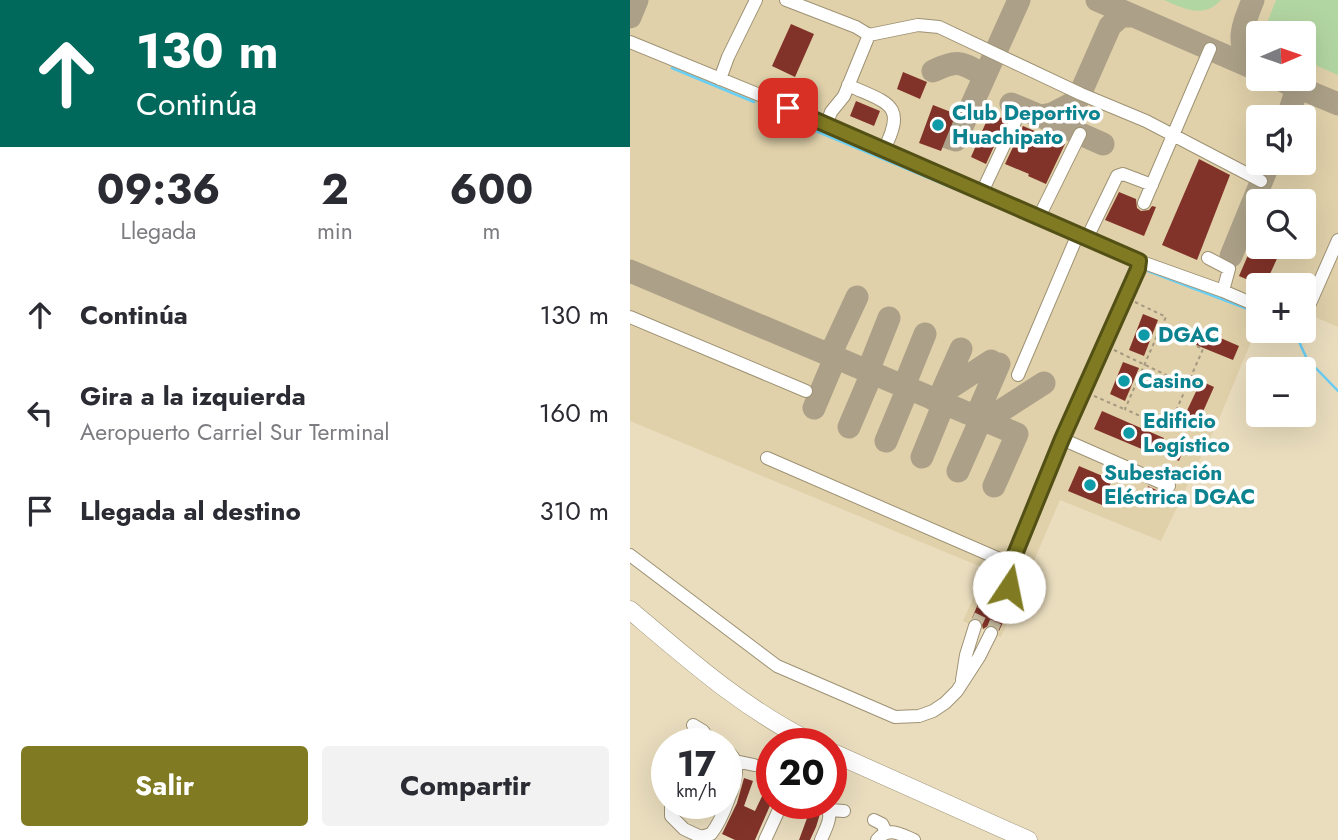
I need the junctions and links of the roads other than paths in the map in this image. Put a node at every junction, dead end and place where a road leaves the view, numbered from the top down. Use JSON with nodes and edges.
{"nodes":[{"id":1,"x":756,"y":0,"type":"edge"},
{"id":2,"x":786,"y":0,"type":"edge"},
{"id":3,"x":869,"y":35,"type":"junction"},
{"id":4,"x":630,"y":43,"type":"edge"},
{"id":5,"x":1210,"y":49,"type":"dead end"},
{"id":6,"x":720,"y":79,"type":"junction"},
{"id":7,"x":848,"y":85,"type":"junction"},
{"id":8,"x":1015,"y":122,"type":"dead end"},
{"id":9,"x":826,"y":126,"type":"junction"},
{"id":10,"x":1080,"y":134,"type":"dead end"},
{"id":11,"x":1173,"y":134,"type":"junction"},
{"id":12,"x":884,"y":149,"type":"junction"},
{"id":13,"x":1261,"y":181,"type":"dead end"},
{"id":14,"x":1152,"y":185,"type":"junction"},
{"id":15,"x":982,"y":192,"type":"junction"},
{"id":16,"x":1144,"y":202,"type":"dead end"},
{"id":17,"x":1039,"y":217,"type":"junction"},
{"id":18,"x":1082,"y":236,"type":"junction"},
{"id":19,"x":1338,"y":240,"type":"edge"},
{"id":20,"x":1208,"y":258,"type":"dead end"},
{"id":21,"x":1139,"y":261,"type":"junction"},
{"id":22,"x":1223,"y":290,"type":"junction"},
{"id":23,"x":1316,"y":290,"type":"edge"},
{"id":24,"x":1246,"y":301,"type":"edge"},
{"id":25,"x":630,"y":317,"type":"edge"},
{"id":26,"x":1018,"y":375,"type":"dead end"},
{"id":27,"x":806,"y":391,"type":"dead end"},
{"id":28,"x":1062,"y":439,"type":"junction"},
{"id":29,"x":767,"y":458,"type":"dead end"},
{"id":30,"x":1169,"y":486,"type":"dead end"},
{"id":31,"x":630,"y":555,"type":"edge"},
{"id":32,"x":1011,"y":564,"type":"junction"},
{"id":33,"x":986,"y":603,"type":"tunnel mouth"},
{"id":34,"x":1001,"y":609,"type":"tunnel mouth"},
{"id":35,"x":630,"y":610,"type":"edge"},
{"id":36,"x":975,"y":626,"type":"tunnel mouth"},
{"id":37,"x":991,"y":633,"type":"tunnel mouth"},
{"id":38,"x":961,"y":684,"type":"junction"},
{"id":39,"x":693,"y":724,"type":"dead end"},
{"id":40,"x":698,"y":728,"type":"edge"},
{"id":41,"x":786,"y":728,"type":"edge"},
{"id":42,"x":847,"y":759,"type":"edge"},
{"id":43,"x":742,"y":762,"type":"edge"},
{"id":44,"x":754,"y":765,"type":"dead end"},
{"id":45,"x":672,"y":819,"type":"edge"},
{"id":46,"x":719,"y":819,"type":"edge"},
{"id":47,"x":775,"y":819,"type":"edge"},
{"id":48,"x":829,"y":819,"type":"edge"},
{"id":49,"x":874,"y":820,"type":"dead end"},
{"id":50,"x":680,"y":835,"type":"edge"},
{"id":51,"x":882,"y":836,"type":"edge"},
{"id":52,"x":704,"y":839,"type":"edge"},
{"id":53,"x":765,"y":840,"type":"edge"},
{"id":54,"x":821,"y":840,"type":"edge"},
{"id":55,"x":914,"y":840,"type":"edge"},
{"id":56,"x":1028,"y":840,"type":"edge"}],
"edges":[{"from":1,"to":6,"type":"street"},
{"from":2,"to":3,"type":"street"},
{"from":3,"to":7,"type":"street"},
{"from":3,"to":11,"type":"street"},
{"from":4,"to":6,"type":"street"},
{"from":5,"to":11,"type":"street"},
{"from":6,"to":9,"type":"street"},
{"from":7,"to":9,"type":"street"},
{"from":7,"to":12,"type":"street"},
{"from":8,"to":15,"type":"street"},
{"from":9,"to":12,"type":"street"},
{"from":10,"to":17,"type":"street"},
{"from":11,"to":13,"type":"street"},
{"from":11,"to":14,"type":"street"},
{"from":12,"to":15,"type":"street"},
{"from":14,"to":16,"type":"street"},
{"from":14,"to":18,"type":"street"},
{"from":15,"to":17,"type":"street"},
{"from":17,"to":18,"type":"street"},
{"from":18,"to":21,"type":"street"},
{"from":18,"to":26,"type":"street"},
{"from":19,"to":23,"type":"street"},
{"from":20,"to":22,"type":"street"},
{"from":21,"to":22,"type":"street"},
{"from":21,"to":28,"type":"street"},
{"from":22,"to":24,"type":"street"},
{"from":25,"to":27,"type":"street"},
{"from":28,"to":30,"type":"street"},
{"from":28,"to":32,"type":"street"},
{"from":29,"to":32,"type":"street"},
{"from":31,"to":38,"type":"street"},
{"from":32,"to":33,"type":"street"},
{"from":32,"to":34,"type":"street"},
{"from":35,"to":41,"type":"highway"},
{"from":36,"to":38,"type":"street"},
{"from":37,"to":38,"type":"street"},
{"from":39,"to":40,"type":"street"},
{"from":42,"to":56,"type":"highway"},
{"from":43,"to":44,"type":"street"},
{"from":45,"to":50,"type":"street"},
{"from":46,"to":52,"type":"street"},
{"from":47,"to":53,"type":"street"},
{"from":48,"to":54,"type":"street"},
{"from":49,"to":51,"type":"street"},
{"from":50,"to":52,"type":"street"},
{"from":51,"to":55,"type":"street"}]}
